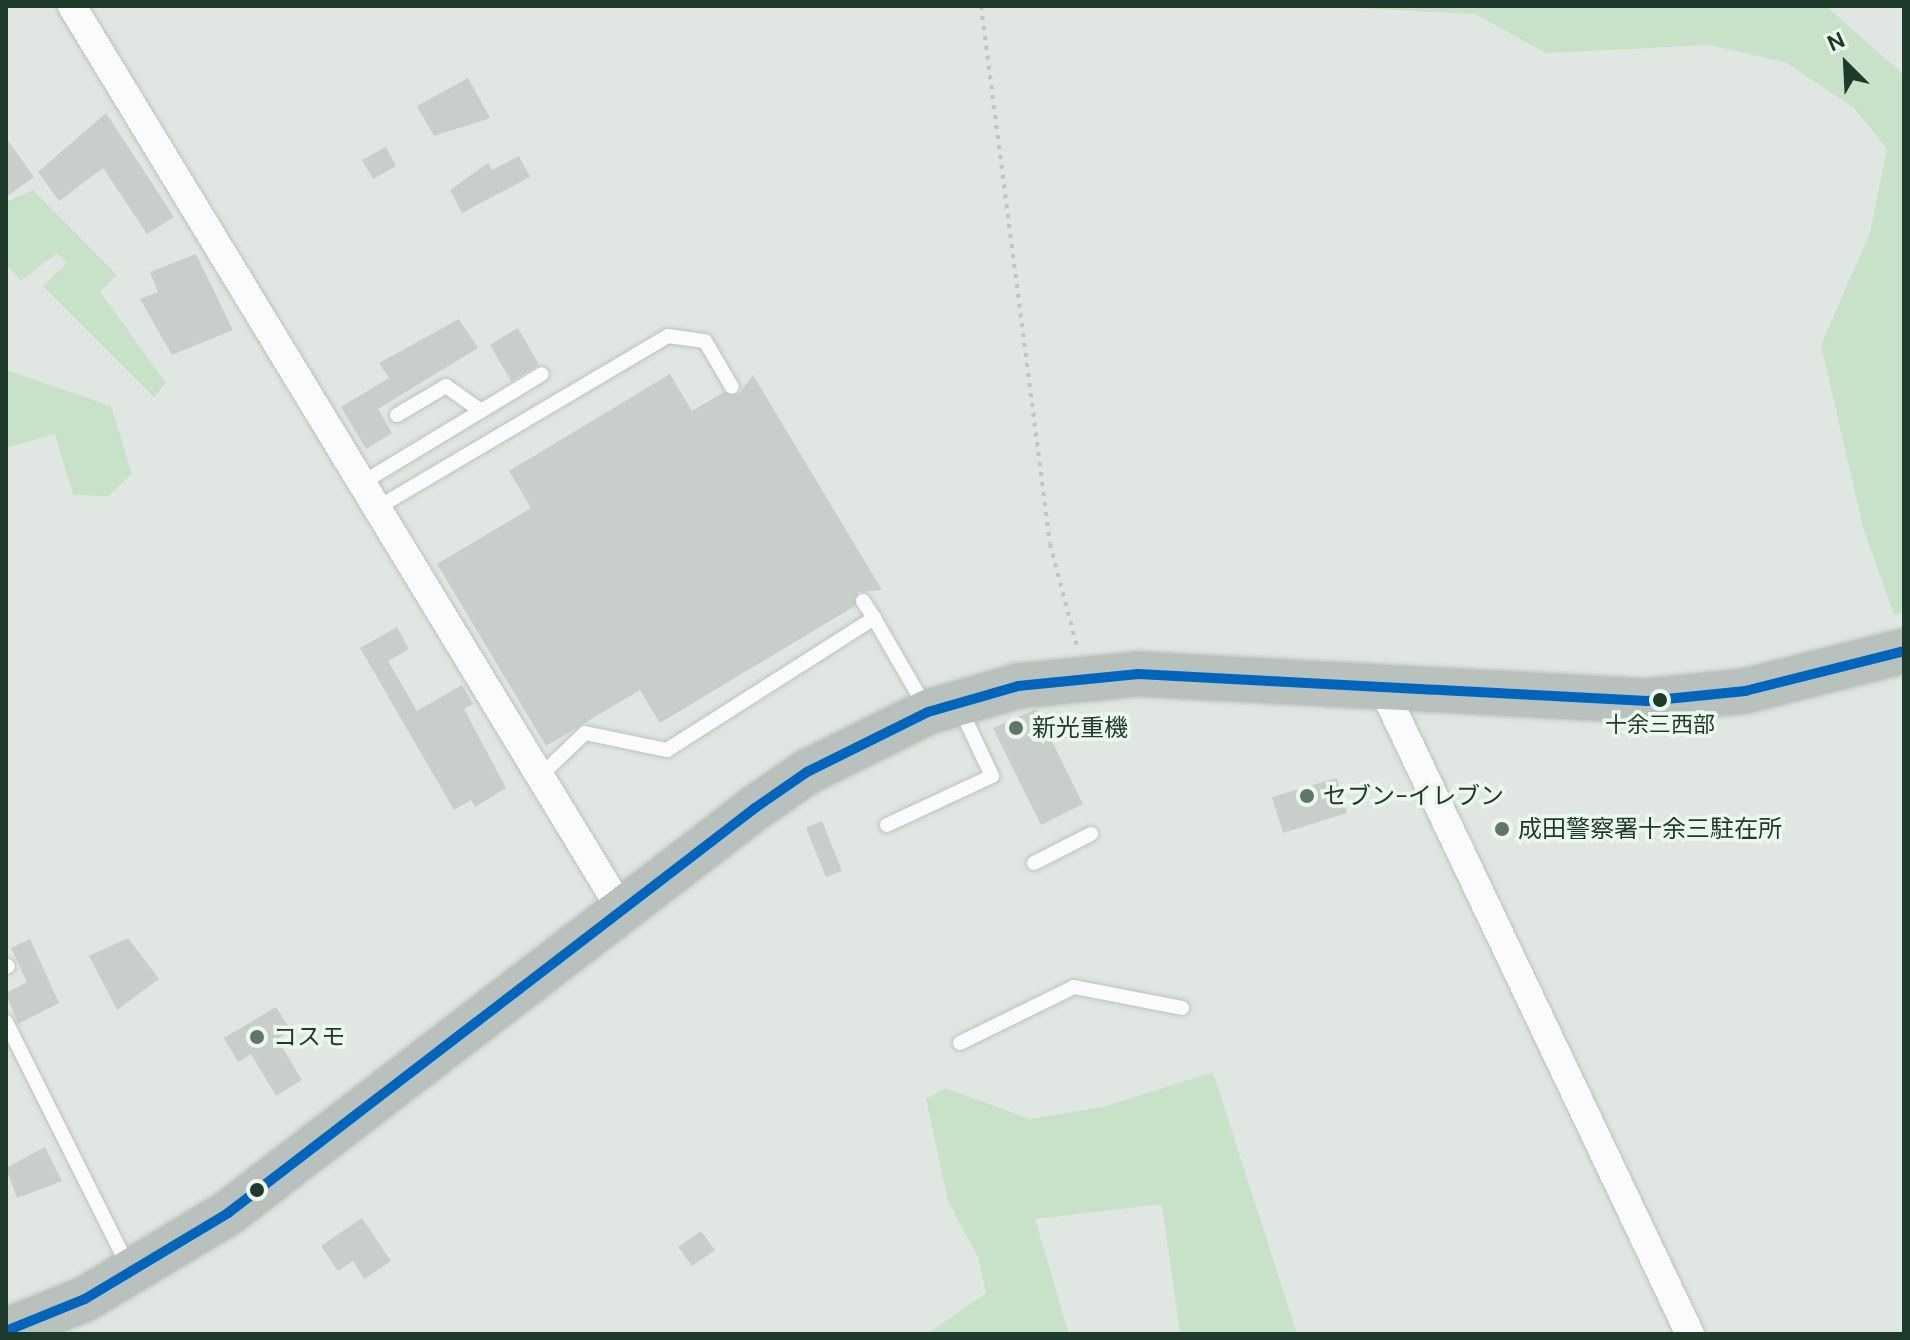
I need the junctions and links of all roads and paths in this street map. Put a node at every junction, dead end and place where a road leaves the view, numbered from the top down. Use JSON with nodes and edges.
{"nodes":[{"id":1,"x":72,"y":6,"type":"edge"},
{"id":2,"x":981,"y":6,"type":"edge"},
{"id":3,"x":542,"y":374,"type":"dead end"},
{"id":4,"x":732,"y":387,"type":"dead end"},
{"id":5,"x":481,"y":411,"type":"junction"},
{"id":6,"x":397,"y":415,"type":"dead end"},
{"id":7,"x":362,"y":483,"type":"junction"},
{"id":8,"x":377,"y":508,"type":"junction"},
{"id":9,"x":863,"y":601,"type":"dead end"},
{"id":10,"x":874,"y":618,"type":"junction"},
{"id":11,"x":1904,"y":651,"type":"edge"},
{"id":12,"x":1082,"y":677,"type":"junction"},
{"id":13,"x":1384,"y":691,"type":"junction"},
{"id":14,"x":943,"y":707,"type":"junction"},
{"id":15,"x":540,"y":776,"type":"junction"},
{"id":16,"x":887,"y":825,"type":"dead end"},
{"id":17,"x":1091,"y":834,"type":"dead end"},
{"id":18,"x":1034,"y":863,"type":"dead end"},
{"id":19,"x":622,"y":911,"type":"junction"},
{"id":20,"x":1182,"y":1008,"type":"dead end"},
{"id":21,"x":6,"y":1022,"type":"edge"},
{"id":22,"x":960,"y":1043,"type":"dead end"},
{"id":23,"x":131,"y":1272,"type":"junction"},
{"id":24,"x":6,"y":1331,"type":"edge"},
{"id":25,"x":1690,"y":1334,"type":"edge"}],
"edges":[{"from":1,"to":7,"type":"street"},
{"from":2,"to":12,"type":"path"},
{"from":3,"to":5,"type":"lane"},
{"from":4,"to":8,"type":"lane"},
{"from":5,"to":6,"type":"lane"},
{"from":5,"to":7,"type":"lane"},
{"from":7,"to":8,"type":"street"},
{"from":8,"to":15,"type":"street"},
{"from":9,"to":10,"type":"lane"},
{"from":10,"to":14,"type":"lane"},
{"from":10,"to":15,"type":"lane"},
{"from":11,"to":13,"type":"highway"},
{"from":12,"to":13,"type":"highway"},
{"from":12,"to":14,"type":"highway"},
{"from":13,"to":25,"type":"street"},
{"from":14,"to":16,"type":"lane"},
{"from":14,"to":19,"type":"highway"},
{"from":15,"to":19,"type":"street"},
{"from":17,"to":18,"type":"lane"},
{"from":19,"to":23,"type":"highway"},
{"from":20,"to":22,"type":"lane"},
{"from":21,"to":23,"type":"lane"},
{"from":23,"to":24,"type":"highway"}]}
